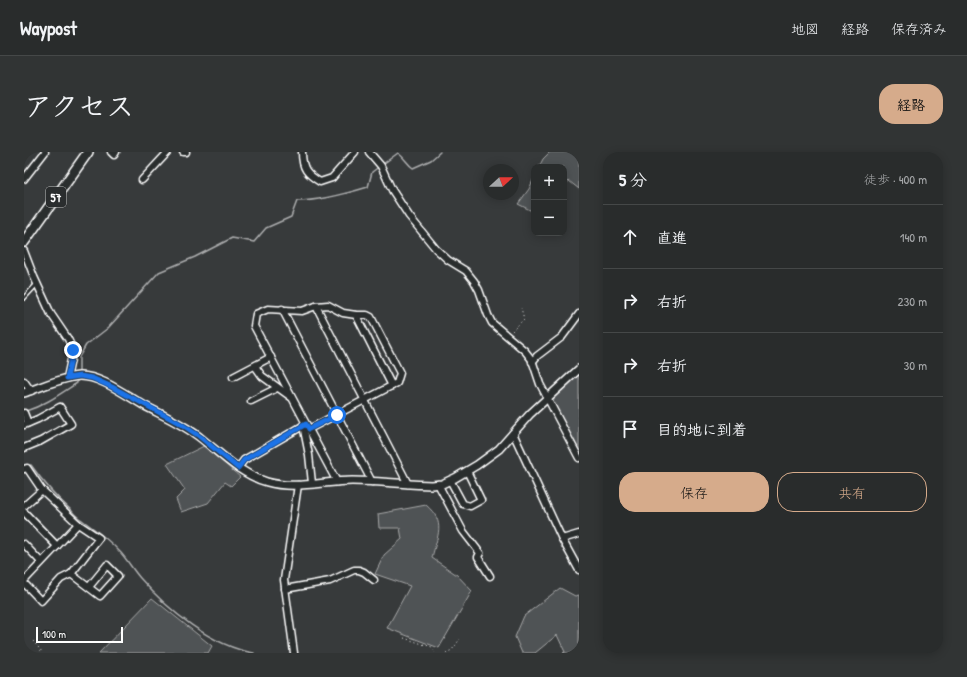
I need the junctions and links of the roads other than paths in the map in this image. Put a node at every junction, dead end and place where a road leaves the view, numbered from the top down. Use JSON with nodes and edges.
{"nodes":[{"id":1,"x":45,"y":152,"type":"edge"},
{"id":2,"x":88,"y":152,"type":"edge"},
{"id":3,"x":111,"y":152,"type":"edge"},
{"id":4,"x":116,"y":152,"type":"edge"},
{"id":5,"x":168,"y":152,"type":"edge"},
{"id":6,"x":183,"y":152,"type":"edge"},
{"id":7,"x":186,"y":152,"type":"edge"},
{"id":8,"x":302,"y":152,"type":"edge"},
{"id":9,"x":355,"y":152,"type":"edge"},
{"id":10,"x":369,"y":152,"type":"edge"},
{"id":11,"x":24,"y":179,"type":"edge"},
{"id":12,"x":142,"y":180,"type":"dead end"},
{"id":13,"x":24,"y":242,"type":"edge"},
{"id":14,"x":24,"y":251,"type":"edge"},
{"id":15,"x":37,"y":284,"type":"junction"},
{"id":16,"x":24,"y":298,"type":"edge"},
{"id":17,"x":316,"y":306,"type":"junction"},
{"id":18,"x":282,"y":309,"type":"junction"},
{"id":19,"x":579,"y":314,"type":"edge"},
{"id":20,"x":356,"y":315,"type":"junction"},
{"id":21,"x":271,"y":358,"type":"junction"},
{"id":22,"x":532,"y":362,"type":"junction"},
{"id":23,"x":255,"y":366,"type":"junction"},
{"id":24,"x":579,"y":369,"type":"edge"},
{"id":25,"x":233,"y":377,"type":"dead end"},
{"id":26,"x":67,"y":378,"type":"junction"},
{"id":27,"x":24,"y":381,"type":"edge"},
{"id":28,"x":392,"y":386,"type":"junction"},
{"id":29,"x":277,"y":388,"type":"junction"},
{"id":30,"x":27,"y":392,"type":"edge"},
{"id":31,"x":292,"y":397,"type":"junction"},
{"id":32,"x":547,"y":398,"type":"junction"},
{"id":33,"x":365,"y":400,"type":"junction"},
{"id":34,"x":252,"y":401,"type":"dead end"},
{"id":35,"x":24,"y":413,"type":"edge"},
{"id":36,"x":337,"y":415,"type":"junction"},
{"id":37,"x":26,"y":424,"type":"edge"},
{"id":38,"x":306,"y":426,"type":"junction"},
{"id":39,"x":513,"y":433,"type":"junction"},
{"id":40,"x":24,"y":448,"type":"edge"},
{"id":41,"x":579,"y":458,"type":"edge"},
{"id":42,"x":238,"y":468,"type":"junction"},
{"id":43,"x":24,"y":469,"type":"edge"},
{"id":44,"x":466,"y":471,"type":"junction"},
{"id":45,"x":450,"y":480,"type":"junction"},
{"id":46,"x":337,"y":482,"type":"junction"},
{"id":47,"x":372,"y":482,"type":"junction"},
{"id":48,"x":312,"y":483,"type":"junction"},
{"id":49,"x":408,"y":484,"type":"junction"},
{"id":50,"x":438,"y":484,"type":"junction"},
{"id":51,"x":298,"y":485,"type":"junction"},
{"id":52,"x":42,"y":490,"type":"junction"},
{"id":53,"x":24,"y":506,"type":"edge"},
{"id":54,"x":24,"y":512,"type":"edge"},
{"id":55,"x":78,"y":524,"type":"junction"},
{"id":56,"x":579,"y":534,"type":"edge"},
{"id":57,"x":562,"y":539,"type":"junction"},
{"id":58,"x":24,"y":544,"type":"edge"},
{"id":59,"x":57,"y":546,"type":"junction"},
{"id":60,"x":42,"y":562,"type":"junction"},
{"id":61,"x":579,"y":570,"type":"edge"},
{"id":62,"x":71,"y":574,"type":"junction"},
{"id":63,"x":490,"y":576,"type":"dead end"},
{"id":64,"x":374,"y":580,"type":"dead end"},
{"id":65,"x":24,"y":582,"type":"edge"},
{"id":66,"x":89,"y":587,"type":"junction"},
{"id":67,"x":285,"y":589,"type":"junction"},
{"id":68,"x":294,"y":653,"type":"edge"}],
"edges":[{"from":1,"to":11,"type":"street"},
{"from":2,"to":13,"type":"main road","number":"57"},
{"from":3,"to":4,"type":"street"},
{"from":5,"to":12,"type":"street"},
{"from":6,"to":7,"type":"street"},
{"from":8,"to":9,"type":"street"},
{"from":10,"to":22,"type":"street"},
{"from":14,"to":15,"type":"street"},
{"from":15,"to":16,"type":"lane"},
{"from":15,"to":26,"type":"street"},
{"from":17,"to":18,"type":"street"},
{"from":17,"to":20,"type":"street"},
{"from":17,"to":33,"type":"street"},
{"from":18,"to":21,"type":"street"},
{"from":18,"to":36,"type":"street"},
{"from":19,"to":22,"type":"street"},
{"from":20,"to":28,"type":"street"},
{"from":20,"to":28,"type":"street"},
{"from":21,"to":23,"type":"street"},
{"from":21,"to":31,"type":"street"},
{"from":22,"to":32,"type":"street"},
{"from":23,"to":25,"type":"street"},
{"from":23,"to":29,"type":"street"},
{"from":24,"to":32,"type":"street"},
{"from":26,"to":30,"type":"street"},
{"from":26,"to":42,"type":"street"},
{"from":27,"to":30,"type":"street"},
{"from":28,"to":33,"type":"street"},
{"from":29,"to":31,"type":"street"},
{"from":29,"to":34,"type":"street"},
{"from":31,"to":38,"type":"street"},
{"from":32,"to":39,"type":"street"},
{"from":32,"to":41,"type":"street"},
{"from":33,"to":36,"type":"street"},
{"from":33,"to":49,"type":"street"},
{"from":35,"to":37,"type":"street"},
{"from":36,"to":38,"type":"street"},
{"from":36,"to":47,"type":"street"},
{"from":37,"to":40,"type":"street"},
{"from":38,"to":42,"type":"street"},
{"from":38,"to":46,"type":"street"},
{"from":38,"to":48,"type":"street"},
{"from":39,"to":44,"type":"street"},
{"from":39,"to":57,"type":"street"},
{"from":42,"to":51,"type":"street"},
{"from":43,"to":52,"type":"street"},
{"from":44,"to":45,"type":"street"},
{"from":44,"to":45,"type":"street"},
{"from":45,"to":50,"type":"street"},
{"from":46,"to":47,"type":"street"},
{"from":46,"to":48,"type":"street"},
{"from":47,"to":49,"type":"street"},
{"from":48,"to":51,"type":"street"},
{"from":49,"to":50,"type":"street"},
{"from":50,"to":63,"type":"street"},
{"from":51,"to":67,"type":"street"},
{"from":52,"to":53,"type":"street"},
{"from":52,"to":55,"type":"street"},
{"from":54,"to":59,"type":"street"},
{"from":55,"to":59,"type":"street"},
{"from":55,"to":62,"type":"street"},
{"from":56,"to":57,"type":"street"},
{"from":57,"to":61,"type":"street"},
{"from":58,"to":60,"type":"street"},
{"from":59,"to":60,"type":"street"},
{"from":60,"to":65,"type":"street"},
{"from":62,"to":65,"type":"street"},
{"from":62,"to":66,"type":"street"},
{"from":64,"to":67,"type":"street"},
{"from":66,"to":66,"type":"street"},
{"from":67,"to":68,"type":"street"}]}
